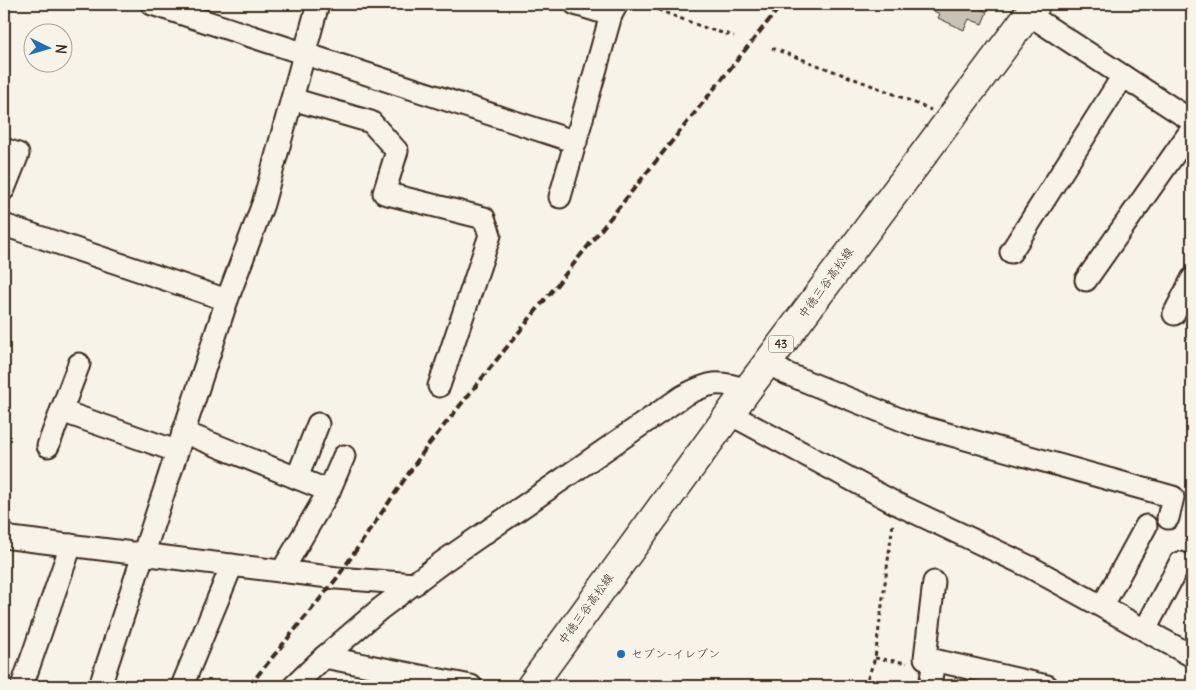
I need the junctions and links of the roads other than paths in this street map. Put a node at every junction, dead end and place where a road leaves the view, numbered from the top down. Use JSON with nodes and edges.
{"nodes":[{"id":1,"x":152,"y":4,"type":"edge"},
{"id":2,"x":318,"y":4,"type":"edge"},
{"id":3,"x":575,"y":4,"type":"edge"},
{"id":4,"x":614,"y":9,"type":"edge"},
{"id":5,"x":1032,"y":9,"type":"edge"},
{"id":6,"x":304,"y":54,"type":"junction"},
{"id":7,"x":1123,"y":76,"type":"junction"},
{"id":8,"x":292,"y":99,"type":"junction"},
{"id":9,"x":1192,"y":121,"type":"edge"},
{"id":10,"x":1192,"y":128,"type":"edge"},
{"id":11,"x":576,"y":142,"type":"junction"},
{"id":12,"x":4,"y":149,"type":"edge"},
{"id":13,"x":4,"y":189,"type":"edge"},
{"id":14,"x":560,"y":197,"type":"dead end"},
{"id":15,"x":4,"y":225,"type":"edge"},
{"id":16,"x":1011,"y":252,"type":"dead end"},
{"id":17,"x":1192,"y":279,"type":"edge"},
{"id":18,"x":1086,"y":280,"type":"dead end"},
{"id":19,"x":227,"y":300,"type":"junction"},
{"id":20,"x":1174,"y":314,"type":"dead end"},
{"id":21,"x":768,"y":362,"type":"junction"},
{"id":22,"x":79,"y":364,"type":"dead end"},
{"id":23,"x":438,"y":386,"type":"dead end"},
{"id":24,"x":747,"y":390,"type":"junction"},
{"id":25,"x":61,"y":411,"type":"junction"},
{"id":26,"x":730,"y":414,"type":"junction"},
{"id":27,"x":318,"y":424,"type":"dead end"},
{"id":28,"x":179,"y":442,"type":"junction"},
{"id":29,"x":48,"y":446,"type":"dead end"},
{"id":30,"x":344,"y":456,"type":"dead end"},
{"id":31,"x":297,"y":478,"type":"junction"},
{"id":32,"x":329,"y":491,"type":"junction"},
{"id":33,"x":1168,"y":518,"type":"dead end"},
{"id":34,"x":1146,"y":526,"type":"dead end"},
{"id":35,"x":4,"y":535,"type":"edge"},
{"id":36,"x":71,"y":545,"type":"junction"},
{"id":37,"x":142,"y":553,"type":"junction"},
{"id":38,"x":1180,"y":563,"type":"dead end"},
{"id":39,"x":232,"y":565,"type":"junction"},
{"id":40,"x":282,"y":571,"type":"junction"},
{"id":41,"x":934,"y":582,"type":"dead end"},
{"id":42,"x":415,"y":584,"type":"junction"},
{"id":43,"x":1103,"y":605,"type":"junction"},
{"id":44,"x":1145,"y":630,"type":"junction"},
{"id":45,"x":1192,"y":656,"type":"edge"},
{"id":46,"x":324,"y":657,"type":"junction"},
{"id":47,"x":929,"y":659,"type":"junction"},
{"id":48,"x":22,"y":686,"type":"edge"},
{"id":49,"x":100,"y":686,"type":"edge"},
{"id":50,"x":182,"y":686,"type":"edge"},
{"id":51,"x":294,"y":686,"type":"edge"},
{"id":52,"x":471,"y":686,"type":"edge"},
{"id":53,"x":531,"y":686,"type":"edge"},
{"id":54,"x":930,"y":686,"type":"edge"},
{"id":55,"x":1047,"y":686,"type":"edge"}],
"edges":[{"from":1,"to":6,"type":"street"},
{"from":2,"to":6,"type":"street"},
{"from":3,"to":4,"type":"street"},
{"from":4,"to":11,"type":"street"},
{"from":5,"to":7,"type":"street"},
{"from":5,"to":21,"type":"main road","name":"中徳三谷高松線","number":"43"},
{"from":6,"to":8,"type":"street"},
{"from":6,"to":11,"type":"street"},
{"from":7,"to":9,"type":"street"},
{"from":7,"to":16,"type":"street"},
{"from":8,"to":19,"type":"street"},
{"from":8,"to":23,"type":"street"},
{"from":10,"to":18,"type":"street"},
{"from":11,"to":14,"type":"street"},
{"from":12,"to":13,"type":"street"},
{"from":15,"to":19,"type":"street"},
{"from":17,"to":20,"type":"street"},
{"from":19,"to":28,"type":"street"},
{"from":21,"to":24,"type":"main road","name":"中徳三谷高松線","number":"43"},
{"from":21,"to":33,"type":"street"},
{"from":22,"to":25,"type":"street"},
{"from":24,"to":26,"type":"main road","name":"中徳三谷高松線","number":"43"},
{"from":24,"to":42,"type":"street"},
{"from":25,"to":28,"type":"street"},
{"from":25,"to":29,"type":"street"},
{"from":26,"to":43,"type":"street"},
{"from":26,"to":53,"type":"main road","name":"中徳三谷高松線","number":"43"},
{"from":27,"to":31,"type":"street"},
{"from":28,"to":31,"type":"street"},
{"from":28,"to":37,"type":"street"},
{"from":30,"to":32,"type":"street"},
{"from":31,"to":32,"type":"street"},
{"from":32,"to":40,"type":"street"},
{"from":34,"to":43,"type":"street"},
{"from":35,"to":36,"type":"street"},
{"from":36,"to":37,"type":"street"},
{"from":36,"to":48,"type":"street"},
{"from":37,"to":39,"type":"street"},
{"from":37,"to":49,"type":"street"},
{"from":38,"to":44,"type":"street"},
{"from":39,"to":40,"type":"street"},
{"from":39,"to":50,"type":"street"},
{"from":40,"to":42,"type":"street"},
{"from":41,"to":47,"type":"street"},
{"from":42,"to":46,"type":"street"},
{"from":43,"to":44,"type":"street"},
{"from":44,"to":45,"type":"street"},
{"from":46,"to":51,"type":"street"},
{"from":46,"to":52,"type":"street"},
{"from":47,"to":54,"type":"street"},
{"from":47,"to":55,"type":"street"}]}
